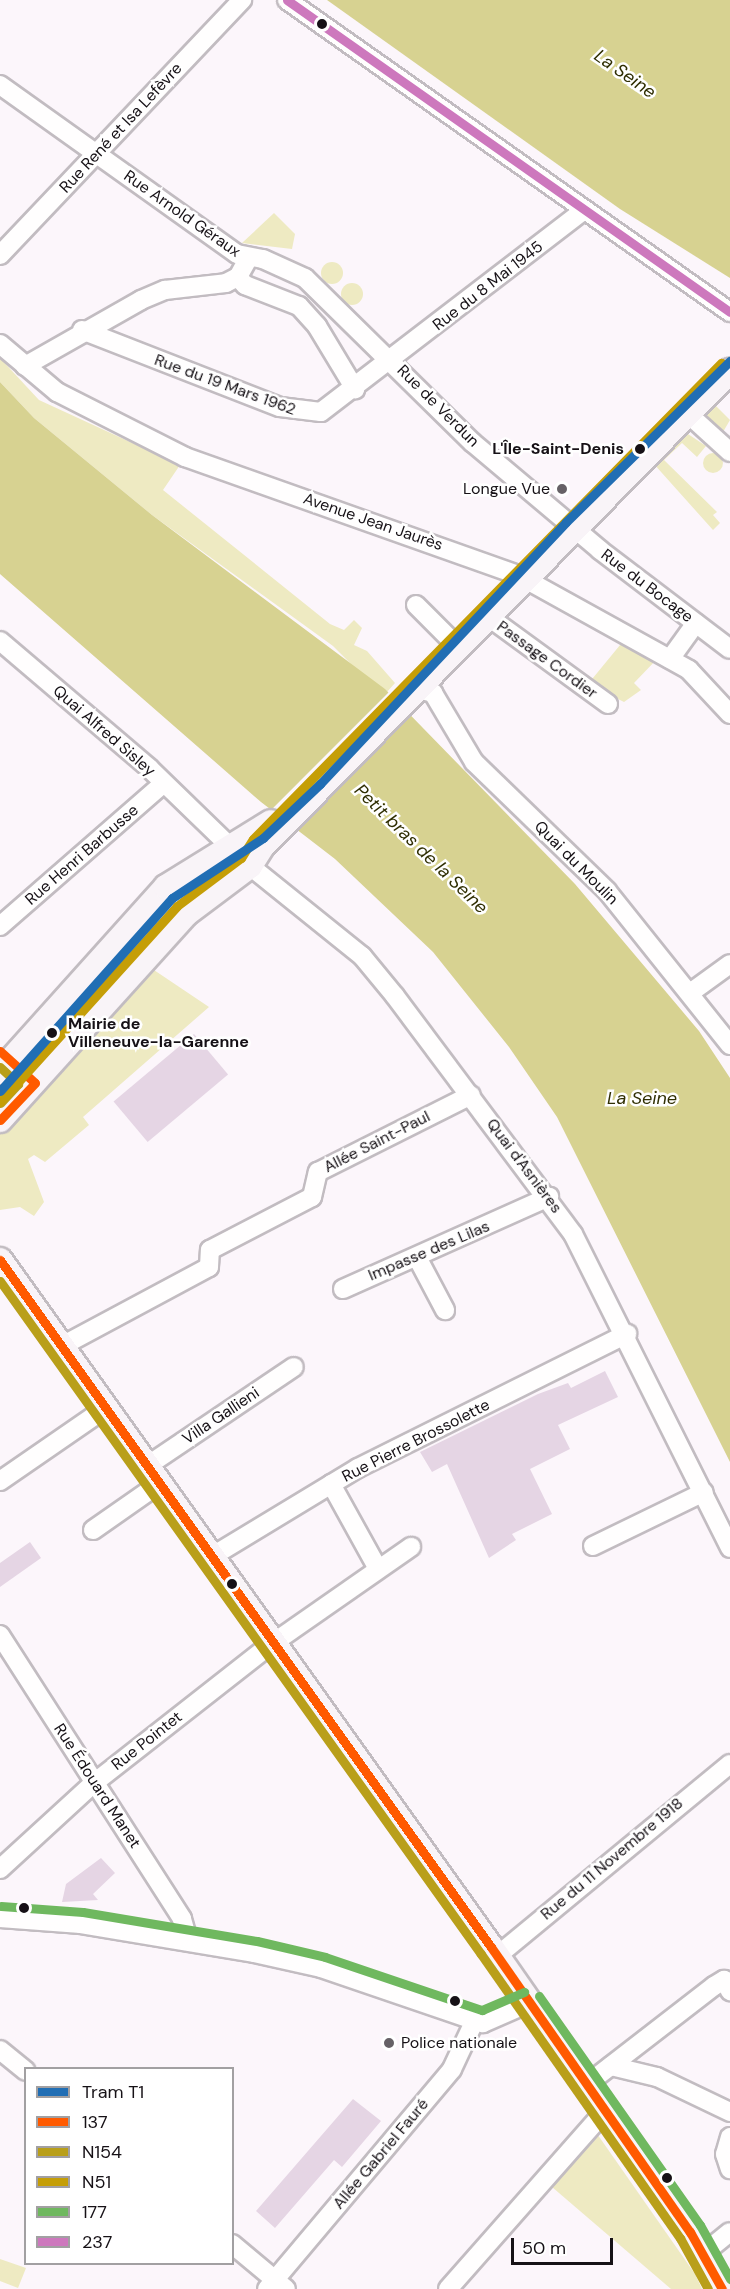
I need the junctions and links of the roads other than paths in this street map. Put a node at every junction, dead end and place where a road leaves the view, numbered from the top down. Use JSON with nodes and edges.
{"nodes":[{"id":1,"x":242,"y":0,"type":"edge"},
{"id":2,"x":287,"y":0,"type":"edge"},
{"id":3,"x":0,"y":85,"type":"edge"},
{"id":4,"x":97,"y":154,"type":"junction"},
{"id":5,"x":583,"y":211,"type":"junction"},
{"id":6,"x":0,"y":255,"type":"edge"},
{"id":7,"x":248,"y":259,"type":"junction"},
{"id":8,"x":238,"y":277,"type":"junction"},
{"id":9,"x":730,"y":312,"type":"edge"},
{"id":10,"x":82,"y":330,"type":"junction"},
{"id":11,"x":2,"y":346,"type":"edge"},
{"id":12,"x":392,"y":360,"type":"junction"},
{"id":13,"x":730,"y":361,"type":"edge"},
{"id":14,"x":25,"y":366,"type":"junction"},
{"id":15,"x":730,"y":371,"type":"edge"},
{"id":16,"x":355,"y":389,"type":"junction"},
{"id":17,"x":687,"y":413,"type":"junction"},
{"id":18,"x":730,"y":452,"type":"edge"},
{"id":19,"x":570,"y":525,"type":"junction"},
{"id":20,"x":520,"y":576,"type":"junction"},
{"id":21,"x":416,"y":605,"type":"dead end"},
{"id":22,"x":486,"y":615,"type":"junction"},
{"id":23,"x":696,"y":623,"type":"junction"},
{"id":24,"x":0,"y":641,"type":"edge"},
{"id":25,"x":452,"y":641,"type":"junction"},
{"id":26,"x":729,"y":645,"type":"edge"},
{"id":27,"x":670,"y":659,"type":"junction"},
{"id":28,"x":409,"y":694,"type":"junction"},
{"id":29,"x":608,"y":704,"type":"dead end"},
{"id":30,"x":730,"y":714,"type":"edge"},
{"id":31,"x":163,"y":784,"type":"junction"},
{"id":32,"x":268,"y":834,"type":"junction"},
{"id":33,"x":232,"y":849,"type":"junction"},
{"id":34,"x":250,"y":866,"type":"junction"},
{"id":35,"x":0,"y":926,"type":"edge"},
{"id":36,"x":730,"y":964,"type":"edge"},
{"id":37,"x":690,"y":993,"type":"junction"},
{"id":38,"x":730,"y":1045,"type":"edge"},
{"id":39,"x":3,"y":1061,"type":"edge"},
{"id":40,"x":34,"y":1083,"type":"junction"},
{"id":41,"x":471,"y":1095,"type":"junction"},
{"id":42,"x":0,"y":1120,"type":"edge"},
{"id":43,"x":549,"y":1197,"type":"junction"},
{"id":44,"x":418,"y":1259,"type":"junction"},
{"id":45,"x":0,"y":1260,"type":"edge"},
{"id":46,"x":343,"y":1289,"type":"dead end"},
{"id":47,"x":445,"y":1310,"type":"dead end"},
{"id":48,"x":627,"y":1334,"type":"junction"},
{"id":49,"x":60,"y":1347,"type":"junction"},
{"id":50,"x":294,"y":1367,"type":"dead end"},
{"id":51,"x":106,"y":1408,"type":"junction"},
{"id":52,"x":153,"y":1475,"type":"junction"},
{"id":53,"x":0,"y":1481,"type":"edge"},
{"id":54,"x":331,"y":1484,"type":"junction"},
{"id":55,"x":704,"y":1492,"type":"junction"},
{"id":56,"x":93,"y":1530,"type":"dead end"},
{"id":57,"x":594,"y":1546,"type":"dead end"},
{"id":58,"x":411,"y":1547,"type":"dead end"},
{"id":59,"x":730,"y":1548,"type":"edge"},
{"id":60,"x":211,"y":1557,"type":"junction"},
{"id":61,"x":377,"y":1567,"type":"junction"},
{"id":62,"x":0,"y":1635,"type":"edge"},
{"id":63,"x":273,"y":1643,"type":"junction"},
{"id":64,"x":730,"y":1764,"type":"edge"},
{"id":65,"x":94,"y":1783,"type":"junction"},
{"id":66,"x":0,"y":1869,"type":"edge"},
{"id":67,"x":0,"y":1918,"type":"edge"},
{"id":68,"x":188,"y":1940,"type":"junction"},
{"id":69,"x":497,"y":1956,"type":"junction"},
{"id":70,"x":727,"y":1986,"type":"edge"},
{"id":71,"x":529,"y":2003,"type":"junction"},
{"id":72,"x":475,"y":2020,"type":"junction"},
{"id":73,"x":0,"y":2050,"type":"edge"},
{"id":74,"x":611,"y":2066,"type":"junction"},
{"id":75,"x":24,"y":2069,"type":"edge"},
{"id":76,"x":586,"y":2085,"type":"junction"},
{"id":77,"x":604,"y":2110,"type":"junction"},
{"id":78,"x":730,"y":2112,"type":"edge"},
{"id":79,"x":730,"y":2138,"type":"edge"},
{"id":80,"x":730,"y":2169,"type":"edge"},
{"id":81,"x":730,"y":2232,"type":"edge"},
{"id":82,"x":234,"y":2246,"type":"edge"},
{"id":83,"x":704,"y":2253,"type":"junction"},
{"id":84,"x":730,"y":2283,"type":"edge"},
{"id":85,"x":276,"y":2286,"type":"edge"},
{"id":86,"x":448,"y":2289,"type":"edge"},
{"id":87,"x":722,"y":2289,"type":"edge"}],
"edges":[{"from":1,"to":4,"type":"street","name":"Rue René et Isa Lefèvre"},
{"from":2,"to":5,"type":"street"},
{"from":3,"to":4,"type":"street","name":"Rue Arnold Géraux"},
{"from":4,"to":6,"type":"street","name":"Rue René et Isa Lefèvre"},
{"from":4,"to":7,"type":"street","name":"Rue Arnold Géraux"},
{"from":5,"to":9,"type":"street"},
{"from":5,"to":12,"type":"street","name":"Rue du 8 Mai 1945"},
{"from":7,"to":8,"type":"street"},
{"from":7,"to":12,"type":"street","name":"Rue de Verdun"},
{"from":8,"to":10,"type":"street"},
{"from":8,"to":16,"type":"street"},
{"from":10,"to":14,"type":"street"},
{"from":10,"to":16,"type":"street","name":"Rue du 19 Mars 1962"},
{"from":11,"to":14,"type":"street","name":"Avenue Jean Jaurès"},
{"from":12,"to":16,"type":"street","name":"Rue du 19 Mars 1962"},
{"from":12,"to":19,"type":"street","name":"Rue de Verdun"},
{"from":13,"to":19,"type":"main road"},
{"from":14,"to":20,"type":"street","name":"Avenue Jean Jaurès"},
{"from":15,"to":17,"type":"main road"},
{"from":17,"to":18,"type":"street"},
{"from":17,"to":19,"type":"main road"},
{"from":19,"to":20,"type":"main road"},
{"from":19,"to":23,"type":"street","name":"Rue du Bocage"},
{"from":20,"to":22,"type":"main road"},
{"from":20,"to":25,"type":"main road"},
{"from":20,"to":27,"type":"street","name":"Avenue Jean Jaurès"},
{"from":21,"to":25,"type":"street"},
{"from":22,"to":28,"type":"main road"},
{"from":22,"to":29,"type":"street","name":"Passage Cordier"},
{"from":23,"to":26,"type":"street","name":"Rue du Bocage"},
{"from":23,"to":27,"type":"street"},
{"from":24,"to":31,"type":"street","name":"Quai Alfred Sisley"},
{"from":25,"to":28,"type":"main road"},
{"from":27,"to":30,"type":"street","name":"Avenue Jean Jaurès"},
{"from":28,"to":32,"type":"main road"},
{"from":28,"to":37,"type":"street","name":"Quai du Moulin"},
{"from":31,"to":33,"type":"street","name":"Quai Alfred Sisley"},
{"from":31,"to":35,"type":"street","name":"Rue Henri Barbusse"},
{"from":32,"to":33,"type":"main road"},
{"from":32,"to":34,"type":"main road"},
{"from":33,"to":34,"type":"street","name":"Quai d'Asnières"},
{"from":33,"to":39,"type":"main road"},
{"from":34,"to":40,"type":"main road"},
{"from":34,"to":41,"type":"street","name":"Quai d'Asnières"},
{"from":36,"to":37,"type":"street"},
{"from":37,"to":38,"type":"street","name":"Quai du Moulin"},
{"from":39,"to":40,"type":"main road"},
{"from":40,"to":42,"type":"main road"},
{"from":41,"to":43,"type":"street","name":"Quai d'Asnières"},
{"from":41,"to":49,"type":"street","name":"Allée Saint-Paul"},
{"from":43,"to":44,"type":"street","name":"Impasse des Lilas"},
{"from":43,"to":48,"type":"street","name":"Quai d'Asnières"},
{"from":44,"to":46,"type":"street","name":"Impasse des Lilas"},
{"from":44,"to":47,"type":"street"},
{"from":45,"to":49,"type":"main road"},
{"from":48,"to":54,"type":"street","name":"Rue Pierre Brossolette"},
{"from":48,"to":55,"type":"street","name":"Quai d'Asnières"},
{"from":49,"to":51,"type":"main road"},
{"from":50,"to":52,"type":"street","name":"Villa Gallieni"},
{"from":51,"to":52,"type":"main road"},
{"from":51,"to":53,"type":"street"},
{"from":52,"to":56,"type":"street","name":"Villa Gallieni"},
{"from":52,"to":60,"type":"main road"},
{"from":54,"to":60,"type":"street","name":"Rue Pierre Brossolette"},
{"from":54,"to":61,"type":"street"},
{"from":55,"to":57,"type":"street"},
{"from":55,"to":59,"type":"street","name":"Quai d'Asnières"},
{"from":58,"to":61,"type":"street"},
{"from":60,"to":63,"type":"main road"},
{"from":61,"to":63,"type":"street","name":"Rue Pointet"},
{"from":62,"to":65,"type":"street","name":"Rue Édouard Manet"},
{"from":63,"to":65,"type":"street","name":"Rue Pointet"},
{"from":63,"to":69,"type":"main road"},
{"from":64,"to":69,"type":"street","name":"Rue du 11 Novembre 1918"},
{"from":65,"to":66,"type":"street","name":"Rue Pointet"},
{"from":65,"to":68,"type":"street","name":"Rue Édouard Manet"},
{"from":67,"to":68,"type":"street"},
{"from":68,"to":72,"type":"street"},
{"from":69,"to":71,"type":"main road"},
{"from":70,"to":74,"type":"street"},
{"from":71,"to":72,"type":"street"},
{"from":71,"to":76,"type":"main road"},
{"from":72,"to":85,"type":"street","name":"Allée Gabriel Fauré"},
{"from":73,"to":75,"type":"street"},
{"from":74,"to":76,"type":"street"},
{"from":74,"to":78,"type":"street"},
{"from":76,"to":77,"type":"main road"},
{"from":77,"to":83,"type":"main road"},
{"from":77,"to":86,"type":"street"},
{"from":79,"to":80,"type":"street"},
{"from":81,"to":83,"type":"street"},
{"from":82,"to":85,"type":"street"},
{"from":83,"to":84,"type":"main road"},
{"from":83,"to":87,"type":"main road"}]}
